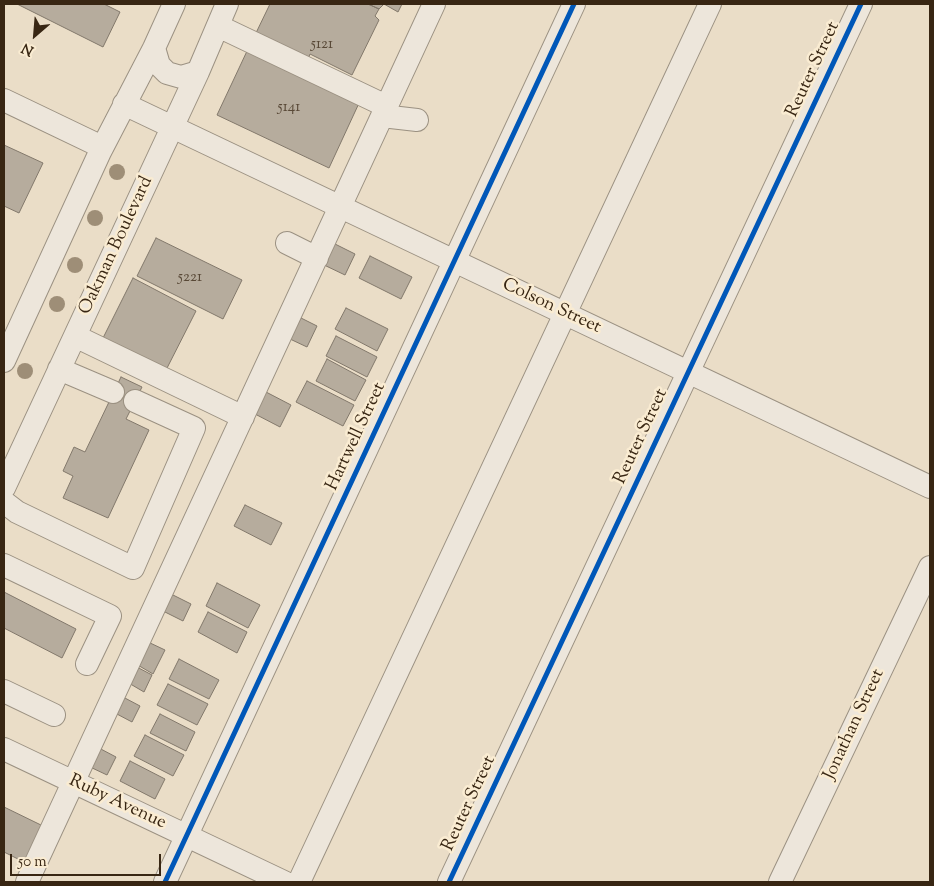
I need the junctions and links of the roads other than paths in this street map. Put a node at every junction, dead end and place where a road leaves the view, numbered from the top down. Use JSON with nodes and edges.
{"nodes":[{"id":1,"x":174,"y":4,"type":"edge"},
{"id":2,"x":228,"y":4,"type":"edge"},
{"id":3,"x":434,"y":4,"type":"edge"},
{"id":4,"x":574,"y":4,"type":"edge"},
{"id":5,"x":710,"y":4,"type":"edge"},
{"id":6,"x":861,"y":4,"type":"edge"},
{"id":7,"x":218,"y":26,"type":"junction"},
{"id":8,"x":154,"y":48,"type":"junction"},
{"id":9,"x":198,"y":72,"type":"junction"},
{"id":10,"x":4,"y":100,"type":"edge"},
{"id":11,"x":124,"y":104,"type":"junction"},
{"id":12,"x":384,"y":111,"type":"junction"},
{"id":13,"x":417,"y":120,"type":"dead end"},
{"id":14,"x":173,"y":127,"type":"junction"},
{"id":15,"x":102,"y":147,"type":"junction"},
{"id":16,"x":340,"y":207,"type":"junction"},
{"id":17,"x":286,"y":243,"type":"dead end"},
{"id":18,"x":317,"y":258,"type":"junction"},
{"id":19,"x":455,"y":261,"type":"junction"},
{"id":20,"x":564,"y":313,"type":"junction"},
{"id":21,"x":75,"y":336,"type":"junction"},
{"id":22,"x":4,"y":361,"type":"edge"},
{"id":23,"x":60,"y":369,"type":"junction"},
{"id":24,"x":688,"y":372,"type":"junction"},
{"id":25,"x":113,"y":392,"type":"dead end"},
{"id":26,"x":135,"y":401,"type":"dead end"},
{"id":27,"x":243,"y":417,"type":"junction"},
{"id":28,"x":930,"y":487,"type":"edge"},
{"id":29,"x":4,"y":488,"type":"edge"},
{"id":30,"x":4,"y":502,"type":"edge"},
{"id":31,"x":4,"y":566,"type":"edge"},
{"id":32,"x":930,"y":567,"type":"edge"},
{"id":33,"x":87,"y":664,"type":"dead end"},
{"id":34,"x":4,"y":691,"type":"edge"},
{"id":35,"x":54,"y":715,"type":"dead end"},
{"id":36,"x":4,"y":749,"type":"edge"},
{"id":37,"x":74,"y":782,"type":"junction"},
{"id":38,"x":186,"y":836,"type":"junction"},
{"id":39,"x":27,"y":882,"type":"edge"},
{"id":40,"x":165,"y":882,"type":"edge"},
{"id":41,"x":284,"y":882,"type":"edge"},
{"id":42,"x":299,"y":882,"type":"edge"},
{"id":43,"x":449,"y":882,"type":"edge"},
{"id":44,"x":780,"y":882,"type":"edge"}],
"edges":[{"from":1,"to":8,"type":"street"},
{"from":2,"to":7,"type":"street","name":"Oakman Boulevard"},
{"from":3,"to":12,"type":"street"},
{"from":4,"to":19,"type":"street","name":"Hartwell Street"},
{"from":5,"to":20,"type":"street"},
{"from":6,"to":24,"type":"street","name":"Reuter Street"},
{"from":7,"to":9,"type":"street","name":"Oakman Boulevard"},
{"from":7,"to":12,"type":"street"},
{"from":8,"to":9,"type":"street"},
{"from":8,"to":11,"type":"street"},
{"from":9,"to":14,"type":"street","name":"Oakman Boulevard"},
{"from":10,"to":15,"type":"street"},
{"from":11,"to":14,"type":"street","name":"Colson Street"},
{"from":11,"to":15,"type":"street"},
{"from":12,"to":13,"type":"street"},
{"from":12,"to":16,"type":"street"},
{"from":14,"to":16,"type":"street","name":"Colson Street"},
{"from":14,"to":21,"type":"street","name":"Oakman Boulevard"},
{"from":15,"to":22,"type":"street"},
{"from":16,"to":18,"type":"street"},
{"from":16,"to":19,"type":"street","name":"Colson Street"},
{"from":17,"to":18,"type":"street"},
{"from":18,"to":27,"type":"street"},
{"from":19,"to":20,"type":"street","name":"Colson Street"},
{"from":19,"to":38,"type":"street","name":"Hartwell Street"},
{"from":20,"to":24,"type":"street","name":"Colson Street"},
{"from":20,"to":42,"type":"street"},
{"from":21,"to":23,"type":"street","name":"Oakman Boulevard"},
{"from":21,"to":27,"type":"street"},
{"from":23,"to":25,"type":"street"},
{"from":23,"to":29,"type":"street","name":"Oakman Boulevard"},
{"from":24,"to":28,"type":"street","name":"Colson Street"},
{"from":24,"to":43,"type":"street","name":"Reuter Street"},
{"from":26,"to":30,"type":"street"},
{"from":27,"to":37,"type":"street"},
{"from":31,"to":33,"type":"street"},
{"from":32,"to":44,"type":"street","name":"Jonathan Street"},
{"from":34,"to":35,"type":"street"},
{"from":36,"to":37,"type":"street","name":"Ruby Avenue"},
{"from":37,"to":38,"type":"street","name":"Ruby Avenue"},
{"from":37,"to":39,"type":"street"},
{"from":38,"to":40,"type":"street","name":"Hartwell Street"},
{"from":38,"to":41,"type":"street","name":"Ruby Avenue"}]}
